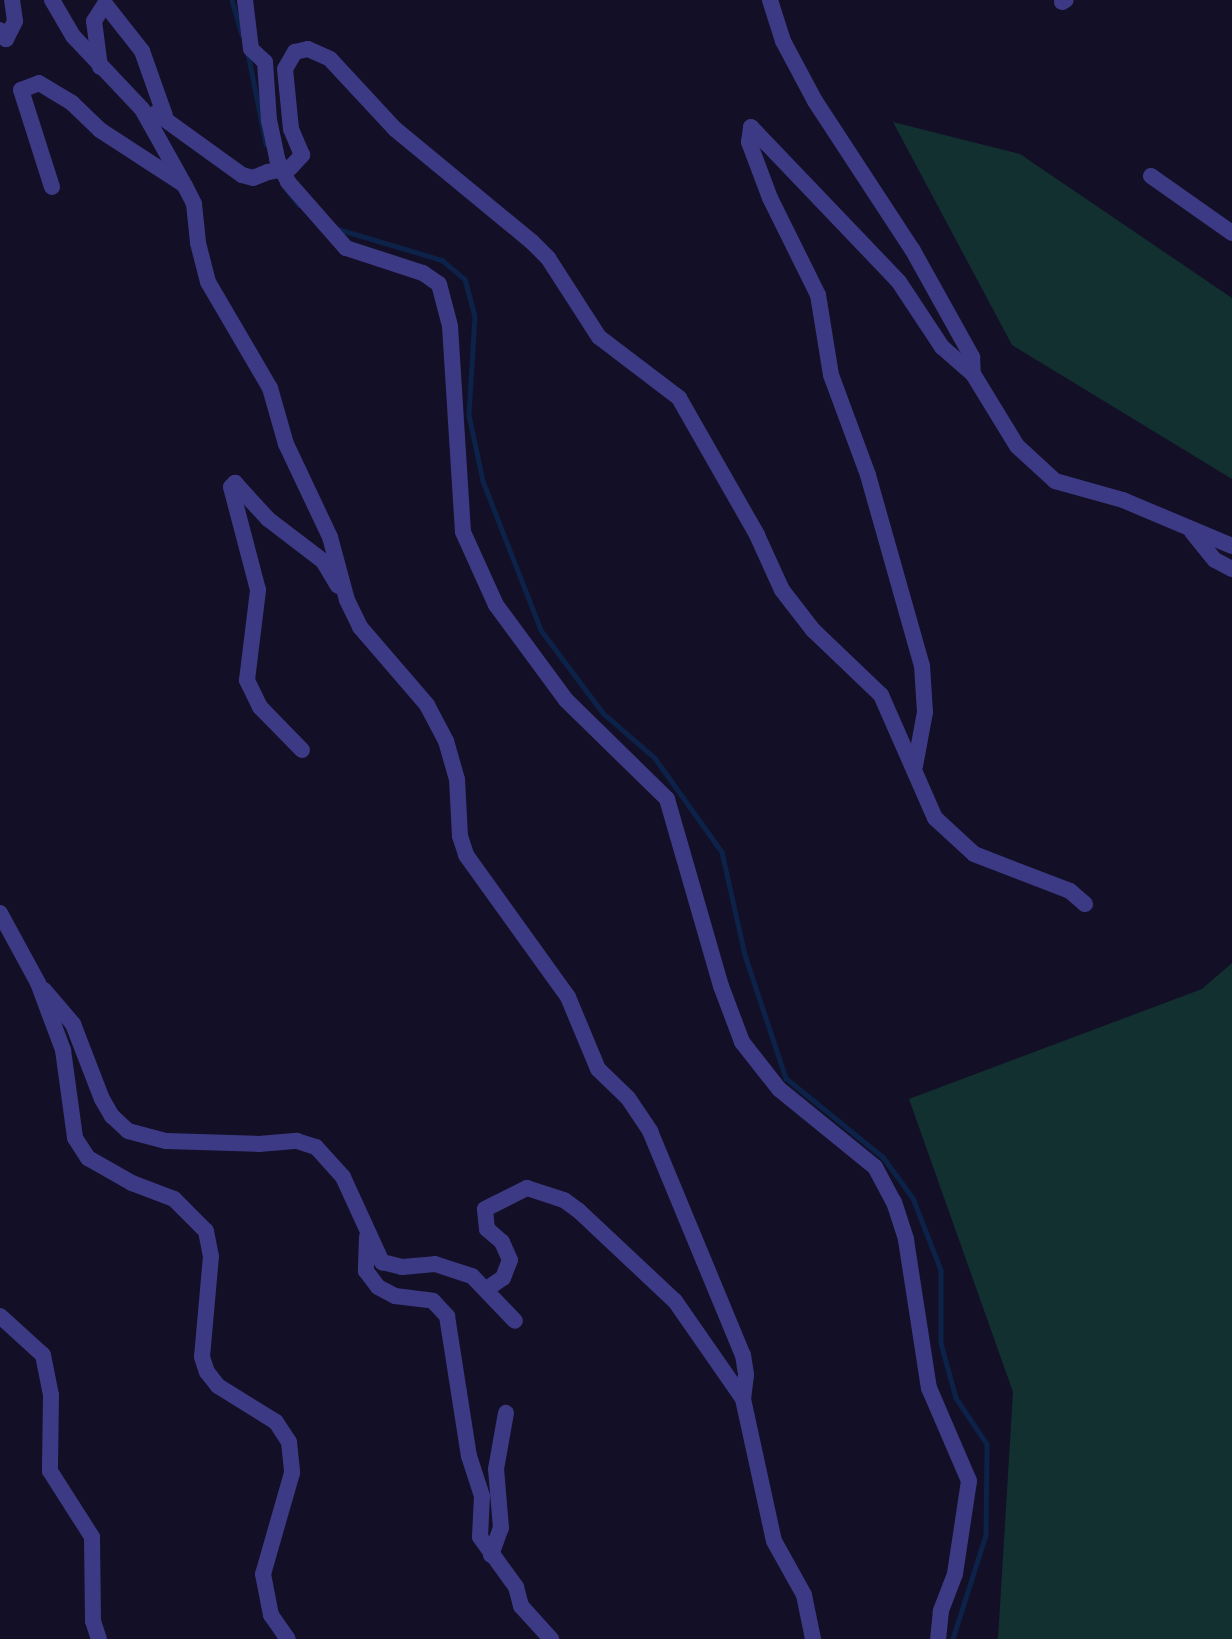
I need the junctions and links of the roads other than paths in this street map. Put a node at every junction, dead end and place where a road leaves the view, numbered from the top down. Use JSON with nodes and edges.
{"nodes":[{"id":1,"x":12,"y":0,"type":"edge"},
{"id":2,"x":52,"y":0,"type":"edge"},
{"id":3,"x":245,"y":0,"type":"edge"},
{"id":4,"x":770,"y":0,"type":"edge"},
{"id":5,"x":0,"y":30,"type":"edge"},
{"id":6,"x":100,"y":67,"type":"junction"},
{"id":7,"x":142,"y":109,"type":"junction"},
{"id":8,"x":165,"y":116,"type":"junction"},
{"id":9,"x":1151,"y":176,"type":"dead end"},
{"id":10,"x":186,"y":186,"type":"junction"},
{"id":11,"x":52,"y":187,"type":"dead end"},
{"id":12,"x":1232,"y":233,"type":"edge"},
{"id":13,"x":973,"y":374,"type":"junction"},
{"id":14,"x":1192,"y":531,"type":"junction"},
{"id":15,"x":1232,"y":546,"type":"edge"},
{"id":16,"x":1232,"y":569,"type":"edge"},
{"id":17,"x":347,"y":600,"type":"junction"},
{"id":18,"x":302,"y":750,"type":"dead end"},
{"id":19,"x":915,"y":766,"type":"junction"},
{"id":20,"x":1085,"y":904,"type":"dead end"},
{"id":21,"x":0,"y":913,"type":"edge"},
{"id":22,"x":38,"y":983,"type":"junction"},
{"id":23,"x":368,"y":1224,"type":"junction"},
{"id":24,"x":488,"y":1288,"type":"junction"},
{"id":25,"x":0,"y":1316,"type":"edge"},
{"id":26,"x":516,"y":1321,"type":"dead end"},
{"id":27,"x":743,"y":1399,"type":"junction"},
{"id":28,"x":506,"y":1412,"type":"dead end"},
{"id":29,"x":491,"y":1555,"type":"junction"},
{"id":30,"x":99,"y":1639,"type":"edge"},
{"id":31,"x":288,"y":1639,"type":"edge"},
{"id":32,"x":551,"y":1639,"type":"edge"},
{"id":33,"x":813,"y":1639,"type":"edge"},
{"id":34,"x":938,"y":1639,"type":"edge"}],
"edges":[{"from":1,"to":5,"type":"street"},
{"from":2,"to":6,"type":"street"},
{"from":3,"to":34,"type":"street"},
{"from":4,"to":13,"type":"street"},
{"from":6,"to":7,"type":"street"},
{"from":6,"to":8,"type":"street"},
{"from":7,"to":8,"type":"street"},
{"from":7,"to":10,"type":"street"},
{"from":8,"to":19,"type":"street","bridge":true},
{"from":9,"to":12,"type":"street"},
{"from":10,"to":11,"type":"street"},
{"from":10,"to":17,"type":"street"},
{"from":13,"to":14,"type":"street"},
{"from":13,"to":19,"type":"street"},
{"from":14,"to":15,"type":"street"},
{"from":14,"to":16,"type":"street"},
{"from":17,"to":18,"type":"street"},
{"from":17,"to":27,"type":"street"},
{"from":19,"to":20,"type":"street"},
{"from":21,"to":22,"type":"street"},
{"from":22,"to":23,"type":"street"},
{"from":22,"to":31,"type":"street"},
{"from":23,"to":24,"type":"street"},
{"from":23,"to":29,"type":"street"},
{"from":24,"to":26,"type":"street"},
{"from":24,"to":27,"type":"street"},
{"from":25,"to":30,"type":"street"},
{"from":27,"to":33,"type":"street"},
{"from":28,"to":29,"type":"street"},
{"from":29,"to":32,"type":"street"}]}
